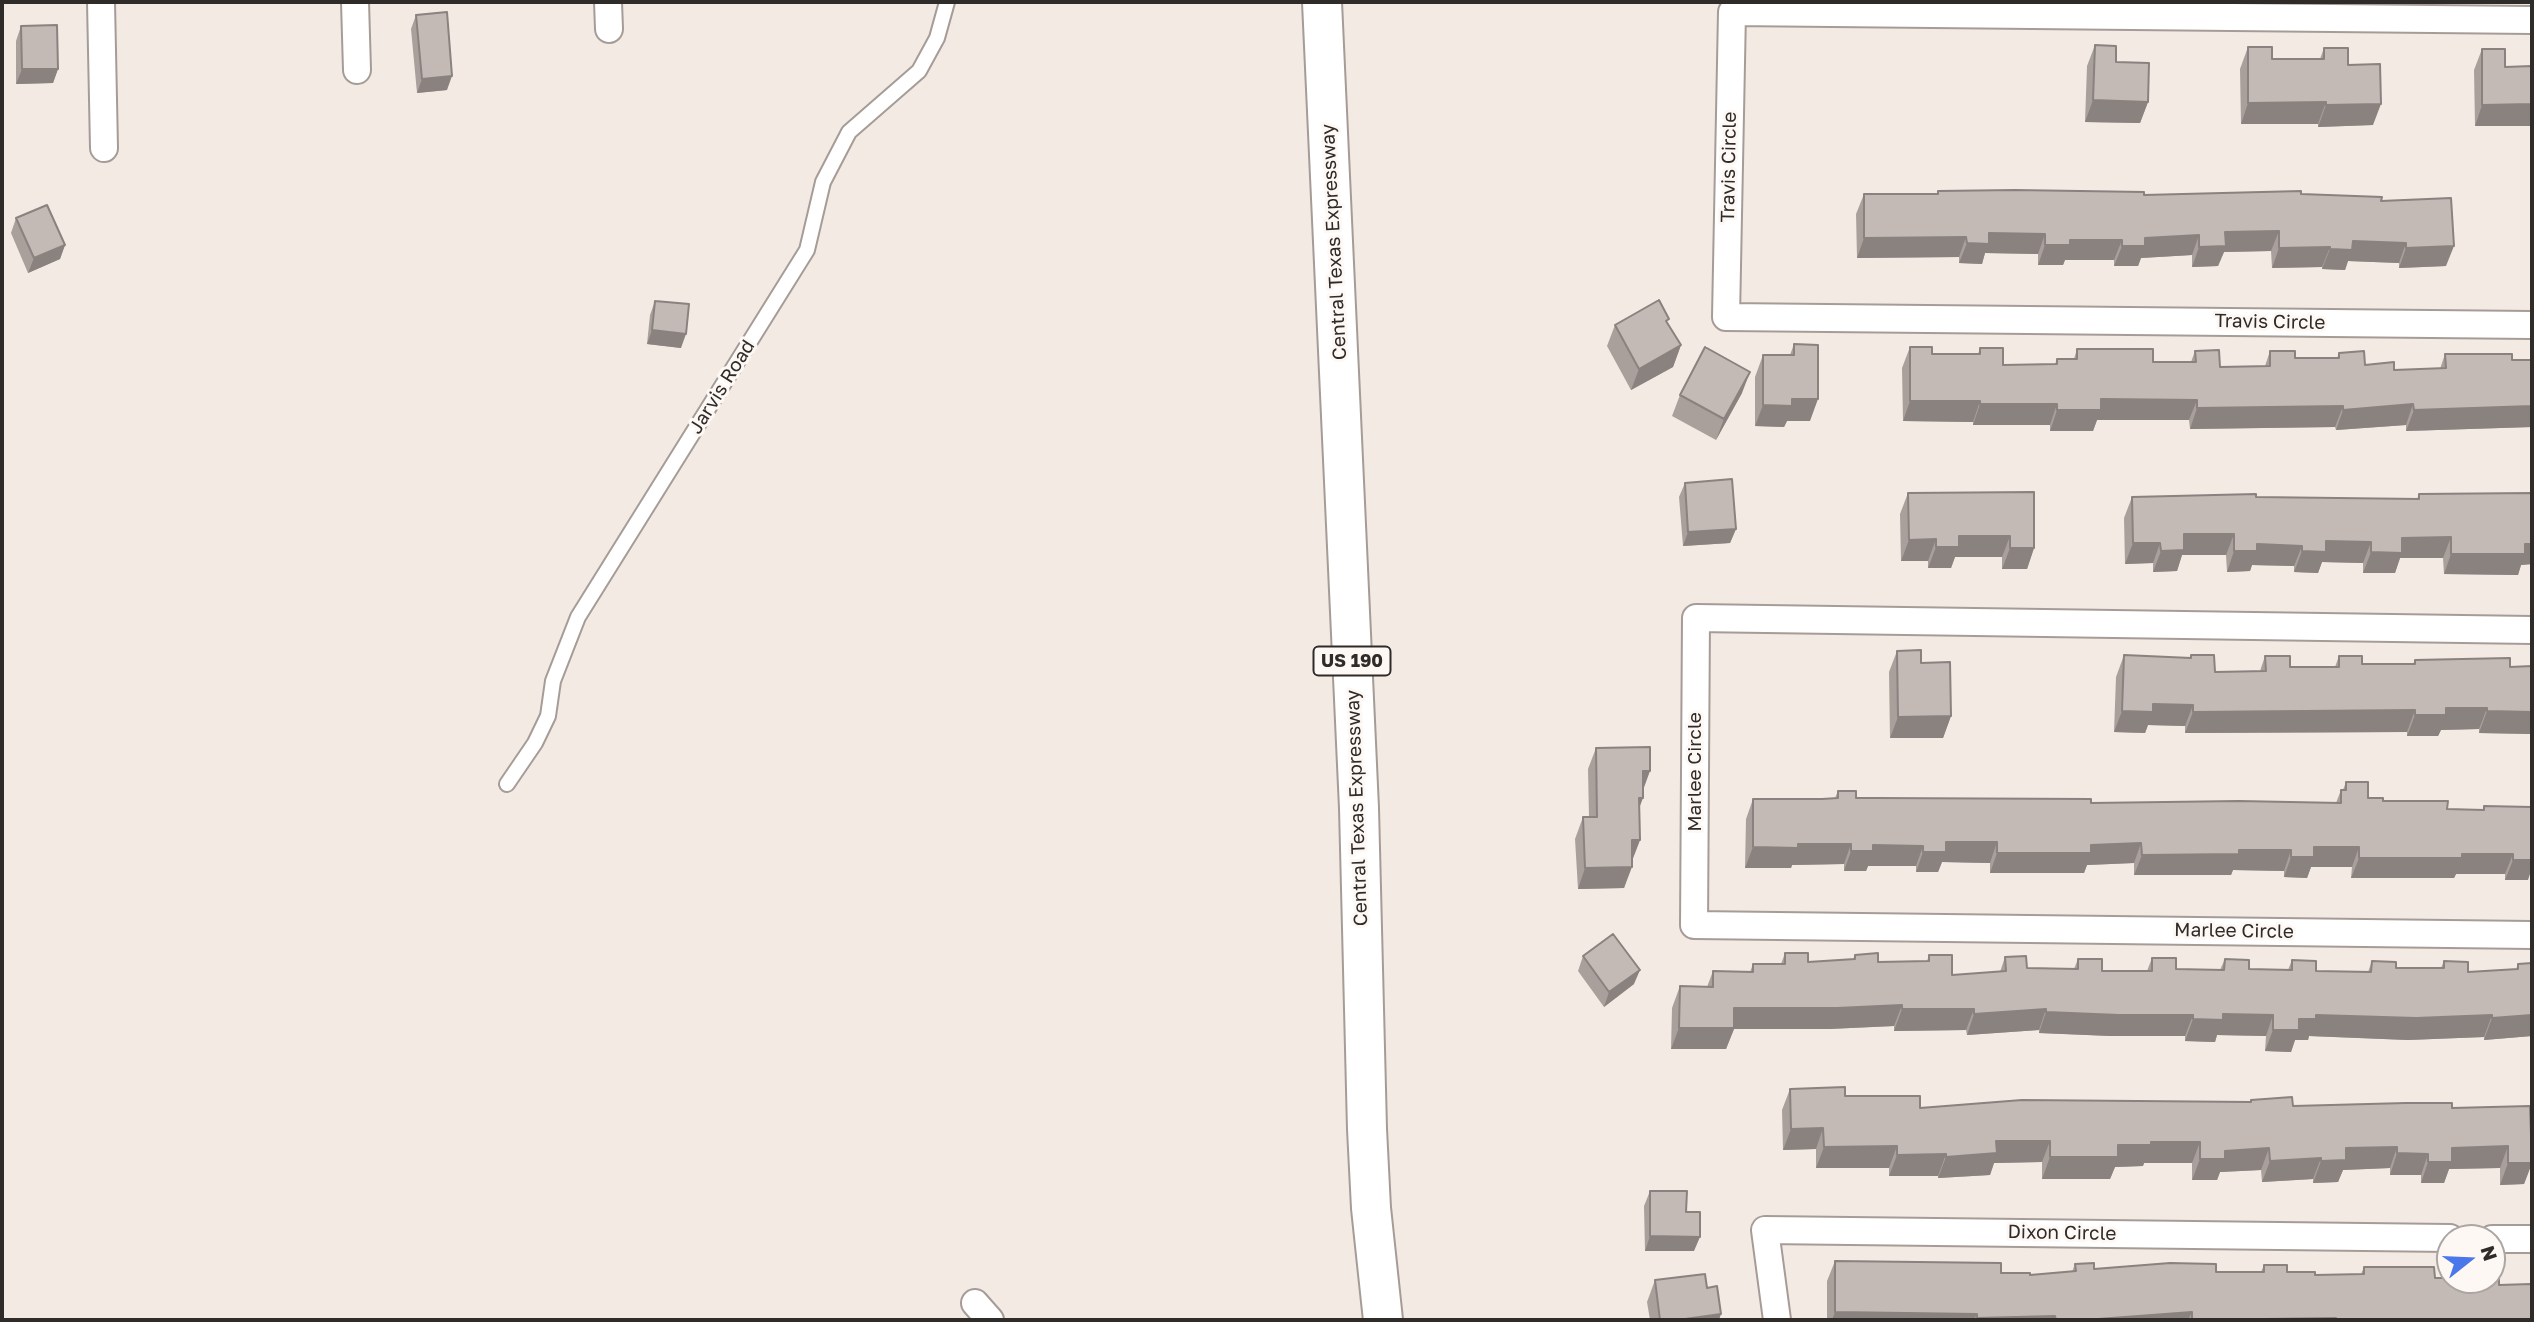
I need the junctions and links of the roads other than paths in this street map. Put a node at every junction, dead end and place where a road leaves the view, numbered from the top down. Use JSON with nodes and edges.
{"nodes":[{"id":1,"x":101,"y":2,"type":"edge"},
{"id":2,"x":355,"y":2,"type":"edge"},
{"id":3,"x":608,"y":2,"type":"edge"},
{"id":4,"x":947,"y":2,"type":"edge"},
{"id":5,"x":1322,"y":2,"type":"edge"},
{"id":6,"x":2532,"y":20,"type":"edge"},
{"id":7,"x":609,"y":29,"type":"dead end"},
{"id":8,"x":357,"y":71,"type":"dead end"},
{"id":9,"x":104,"y":148,"type":"dead end"},
{"id":10,"x":2532,"y":325,"type":"edge"},
{"id":11,"x":2532,"y":630,"type":"edge"},
{"id":12,"x":507,"y":784,"type":"dead end"},
{"id":13,"x":2532,"y":935,"type":"edge"},
{"id":14,"x":2436,"y":1238,"type":"edge"},
{"id":15,"x":2506,"y":1238,"type":"edge"},
{"id":16,"x":2532,"y":1239,"type":"edge"},
{"id":17,"x":1382,"y":1320,"type":"edge"},
{"id":18,"x":1777,"y":1320,"type":"edge"}],
"edges":[{"from":1,"to":9,"type":"street"},
{"from":2,"to":8,"type":"street"},
{"from":3,"to":7,"type":"street"},
{"from":4,"to":12,"type":"lane","name":"Jarvis Road"},
{"from":5,"to":17,"type":"highway","name":"Central Texas Expressway","number":"US 190"},
{"from":6,"to":10,"type":"street","name":"Travis Circle"},
{"from":11,"to":13,"type":"street","name":"Marlee Circle"},
{"from":14,"to":18,"type":"street","name":"Dixon Circle"},
{"from":15,"to":16,"type":"street"}]}
